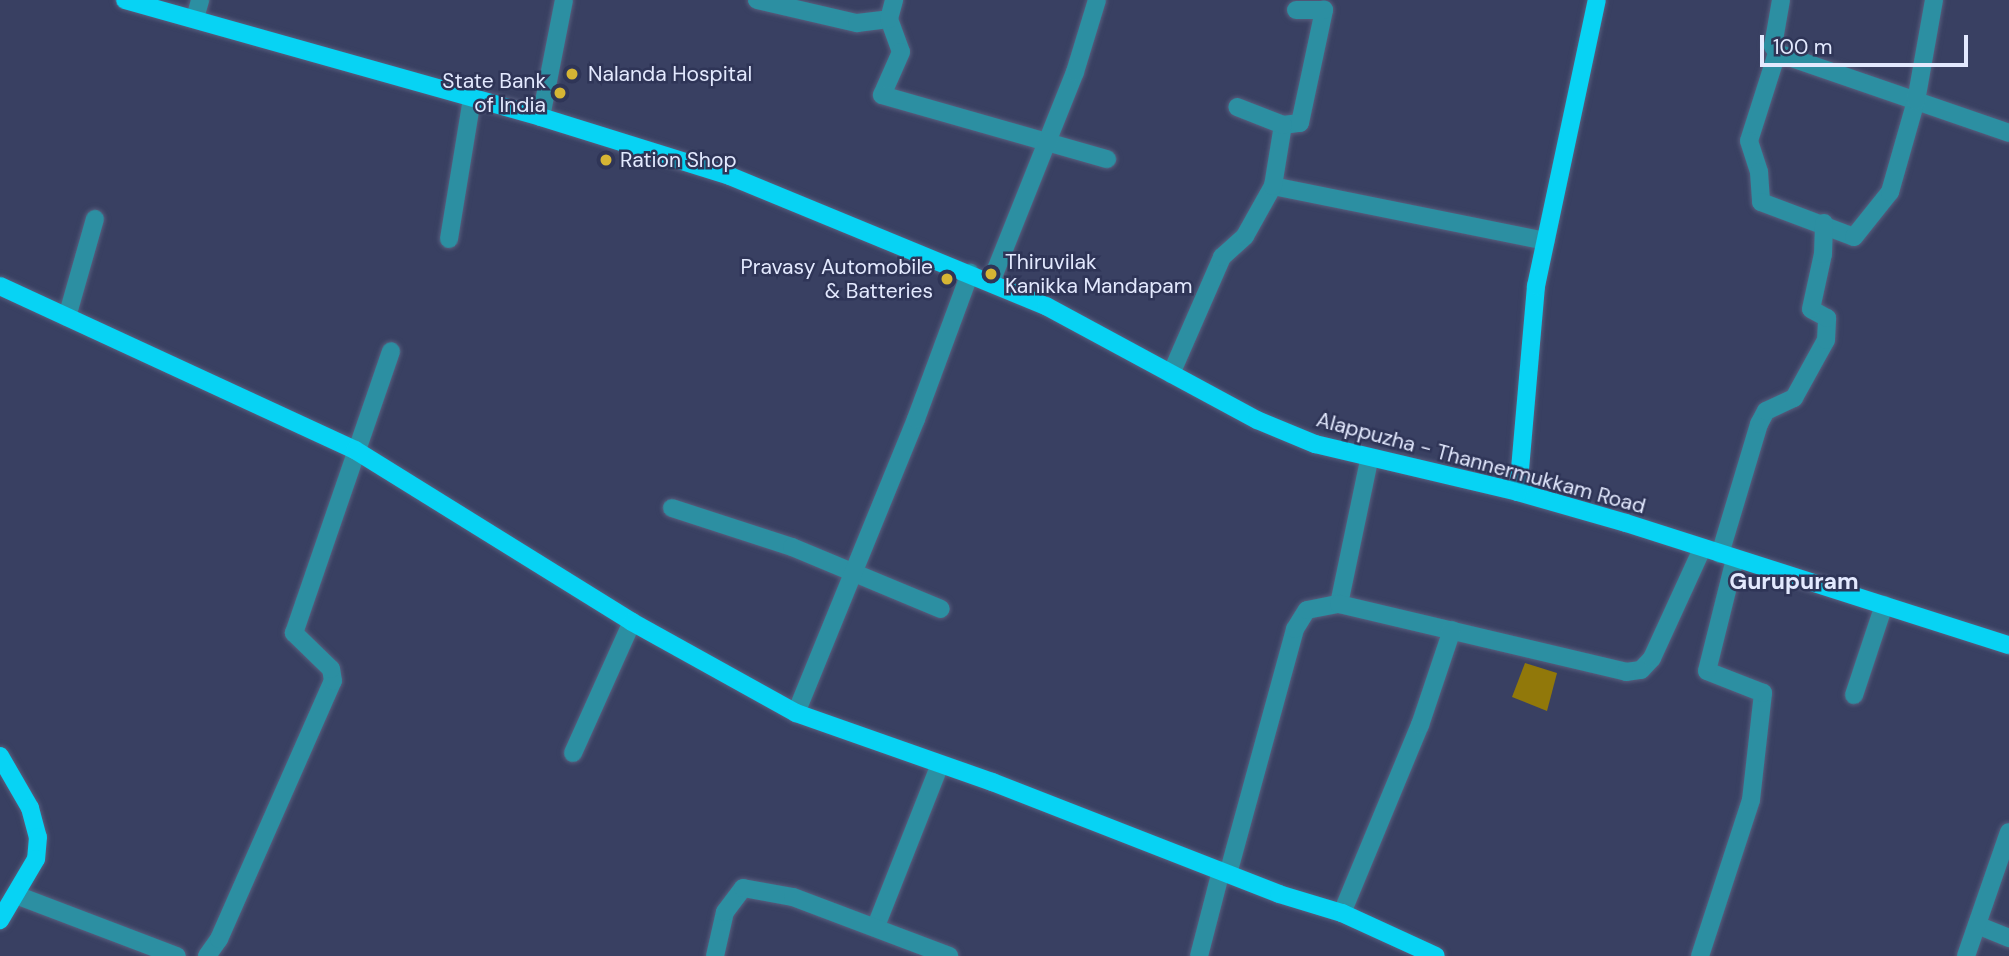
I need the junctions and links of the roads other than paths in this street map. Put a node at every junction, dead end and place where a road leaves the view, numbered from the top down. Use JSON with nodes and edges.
{"nodes":[{"id":1,"x":125,"y":0,"type":"edge"},
{"id":2,"x":200,"y":0,"type":"edge"},
{"id":3,"x":564,"y":0,"type":"edge"},
{"id":4,"x":757,"y":0,"type":"edge"},
{"id":5,"x":894,"y":0,"type":"edge"},
{"id":6,"x":1097,"y":0,"type":"edge"},
{"id":7,"x":1597,"y":0,"type":"edge"},
{"id":8,"x":1781,"y":0,"type":"edge"},
{"id":9,"x":1934,"y":0,"type":"edge"},
{"id":10,"x":1296,"y":10,"type":"dead end"},
{"id":11,"x":195,"y":19,"type":"junction"},
{"id":12,"x":890,"y":19,"type":"junction"},
{"id":13,"x":1777,"y":53,"type":"junction"},
{"id":14,"x":472,"y":98,"type":"junction"},
{"id":15,"x":1916,"y":101,"type":"junction"},
{"id":16,"x":1237,"y":107,"type":"dead end"},
{"id":17,"x":541,"y":117,"type":"junction"},
{"id":18,"x":1283,"y":125,"type":"junction"},
{"id":19,"x":2009,"y":133,"type":"edge"},
{"id":20,"x":1045,"y":144,"type":"junction"},
{"id":21,"x":1107,"y":159,"type":"dead end"},
{"id":22,"x":1273,"y":186,"type":"junction"},
{"id":23,"x":94,"y":219,"type":"dead end"},
{"id":24,"x":1824,"y":223,"type":"junction"},
{"id":25,"x":449,"y":239,"type":"dead end"},
{"id":26,"x":1545,"y":241,"type":"junction"},
{"id":27,"x":970,"y":273,"type":"junction"},
{"id":28,"x":991,"y":282,"type":"junction"},
{"id":29,"x":0,"y":286,"type":"edge"},
{"id":30,"x":67,"y":317,"type":"junction"},
{"id":31,"x":391,"y":351,"type":"dead end"},
{"id":32,"x":1171,"y":374,"type":"junction"},
{"id":33,"x":355,"y":450,"type":"junction"},
{"id":34,"x":1369,"y":460,"type":"junction"},
{"id":35,"x":1518,"y":492,"type":"junction"},
{"id":36,"x":672,"y":508,"type":"dead end"},
{"id":37,"x":1702,"y":549,"type":"junction"},
{"id":38,"x":1727,"y":556,"type":"junction"},
{"id":39,"x":850,"y":572,"type":"junction"},
{"id":40,"x":1339,"y":604,"type":"junction"},
{"id":41,"x":1884,"y":605,"type":"junction"},
{"id":42,"x":941,"y":609,"type":"dead end"},
{"id":43,"x":632,"y":622,"type":"junction"},
{"id":44,"x":1452,"y":630,"type":"junction"},
{"id":45,"x":2009,"y":645,"type":"edge"},
{"id":46,"x":1854,"y":695,"type":"dead end"},
{"id":47,"x":796,"y":713,"type":"junction"},
{"id":48,"x":573,"y":753,"type":"dead end"},
{"id":49,"x":0,"y":756,"type":"edge"},
{"id":50,"x":939,"y":767,"type":"junction"},
{"id":51,"x":2009,"y":832,"type":"edge"},
{"id":52,"x":1224,"y":873,"type":"junction"},
{"id":53,"x":1991,"y":888,"type":"junction"},
{"id":54,"x":16,"y":895,"type":"junction"},
{"id":55,"x":2009,"y":895,"type":"edge"},
{"id":56,"x":1342,"y":913,"type":"junction"},
{"id":57,"x":0,"y":920,"type":"edge"},
{"id":58,"x":1977,"y":925,"type":"junction"},
{"id":59,"x":876,"y":926,"type":"junction"},
{"id":60,"x":2009,"y":938,"type":"edge"},
{"id":61,"x":1432,"y":955,"type":"edge"},
{"id":62,"x":177,"y":956,"type":"edge"},
{"id":63,"x":207,"y":956,"type":"edge"},
{"id":64,"x":715,"y":956,"type":"edge"},
{"id":65,"x":949,"y":956,"type":"edge"},
{"id":66,"x":1199,"y":956,"type":"edge"},
{"id":67,"x":1700,"y":956,"type":"edge"},
{"id":68,"x":1966,"y":956,"type":"edge"}],
"edges":[{"from":1,"to":11,"type":"main road","name":"Alappuzha - Thannermukkam Road"},
{"from":2,"to":11,"type":"street"},
{"from":3,"to":17,"type":"street"},
{"from":4,"to":12,"type":"street"},
{"from":5,"to":12,"type":"street"},
{"from":6,"to":20,"type":"street"},
{"from":7,"to":26,"type":"main road"},
{"from":8,"to":13,"type":"street"},
{"from":9,"to":15,"type":"street"},
{"from":10,"to":18,"type":"street"},
{"from":11,"to":14,"type":"main road","name":"Alappuzha - Thannermukkam Road"},
{"from":12,"to":20,"type":"street"},
{"from":13,"to":15,"type":"street"},
{"from":13,"to":24,"type":"street"},
{"from":14,"to":17,"type":"main road","name":"Alappuzha - Thannermukkam Road"},
{"from":14,"to":25,"type":"street"},
{"from":15,"to":19,"type":"street"},
{"from":15,"to":24,"type":"street"},
{"from":16,"to":18,"type":"street"},
{"from":17,"to":27,"type":"main road","name":"Alappuzha - Thannermukkam Road"},
{"from":18,"to":22,"type":"street"},
{"from":20,"to":21,"type":"street"},
{"from":20,"to":28,"type":"street"},
{"from":22,"to":26,"type":"street"},
{"from":22,"to":32,"type":"street"},
{"from":23,"to":30,"type":"street"},
{"from":24,"to":38,"type":"street"},
{"from":26,"to":35,"type":"main road"},
{"from":27,"to":28,"type":"main road","name":"Alappuzha - Thannermukkam Road"},
{"from":27,"to":39,"type":"street"},
{"from":28,"to":32,"type":"main road","name":"Alappuzha - Thannermukkam Road"},
{"from":29,"to":30,"type":"main road"},
{"from":30,"to":33,"type":"main road"},
{"from":31,"to":33,"type":"street"},
{"from":32,"to":34,"type":"main road","name":"Alappuzha - Thannermukkam Road"},
{"from":33,"to":43,"type":"main road"},
{"from":33,"to":63,"type":"street"},
{"from":34,"to":35,"type":"main road","name":"Alappuzha - Thannermukkam Road"},
{"from":34,"to":40,"type":"street"},
{"from":35,"to":37,"type":"main road","name":"Alappuzha - Thannermukkam Road"},
{"from":36,"to":39,"type":"street"},
{"from":37,"to":38,"type":"main road","name":"Alappuzha - Thannermukkam Road"},
{"from":37,"to":44,"type":"street"},
{"from":38,"to":41,"type":"main road","name":"Alappuzha - Thannermukkam Road"},
{"from":38,"to":67,"type":"street"},
{"from":39,"to":42,"type":"street"},
{"from":39,"to":47,"type":"street"},
{"from":40,"to":44,"type":"street"},
{"from":40,"to":52,"type":"street"},
{"from":41,"to":45,"type":"main road","name":"Alappuzha - Thannermukkam Road"},
{"from":41,"to":46,"type":"street"},
{"from":43,"to":47,"type":"main road"},
{"from":43,"to":48,"type":"street"},
{"from":44,"to":56,"type":"street"},
{"from":47,"to":50,"type":"main road"},
{"from":49,"to":54,"type":"main road"},
{"from":50,"to":52,"type":"main road"},
{"from":50,"to":59,"type":"street"},
{"from":51,"to":53,"type":"street"},
{"from":52,"to":56,"type":"main road"},
{"from":52,"to":66,"type":"street"},
{"from":53,"to":55,"type":"street"},
{"from":53,"to":58,"type":"street"},
{"from":54,"to":57,"type":"main road"},
{"from":54,"to":62,"type":"street"},
{"from":56,"to":61,"type":"main road"},
{"from":58,"to":60,"type":"street"},
{"from":58,"to":68,"type":"street"},
{"from":59,"to":64,"type":"street"},
{"from":59,"to":65,"type":"street"}]}
